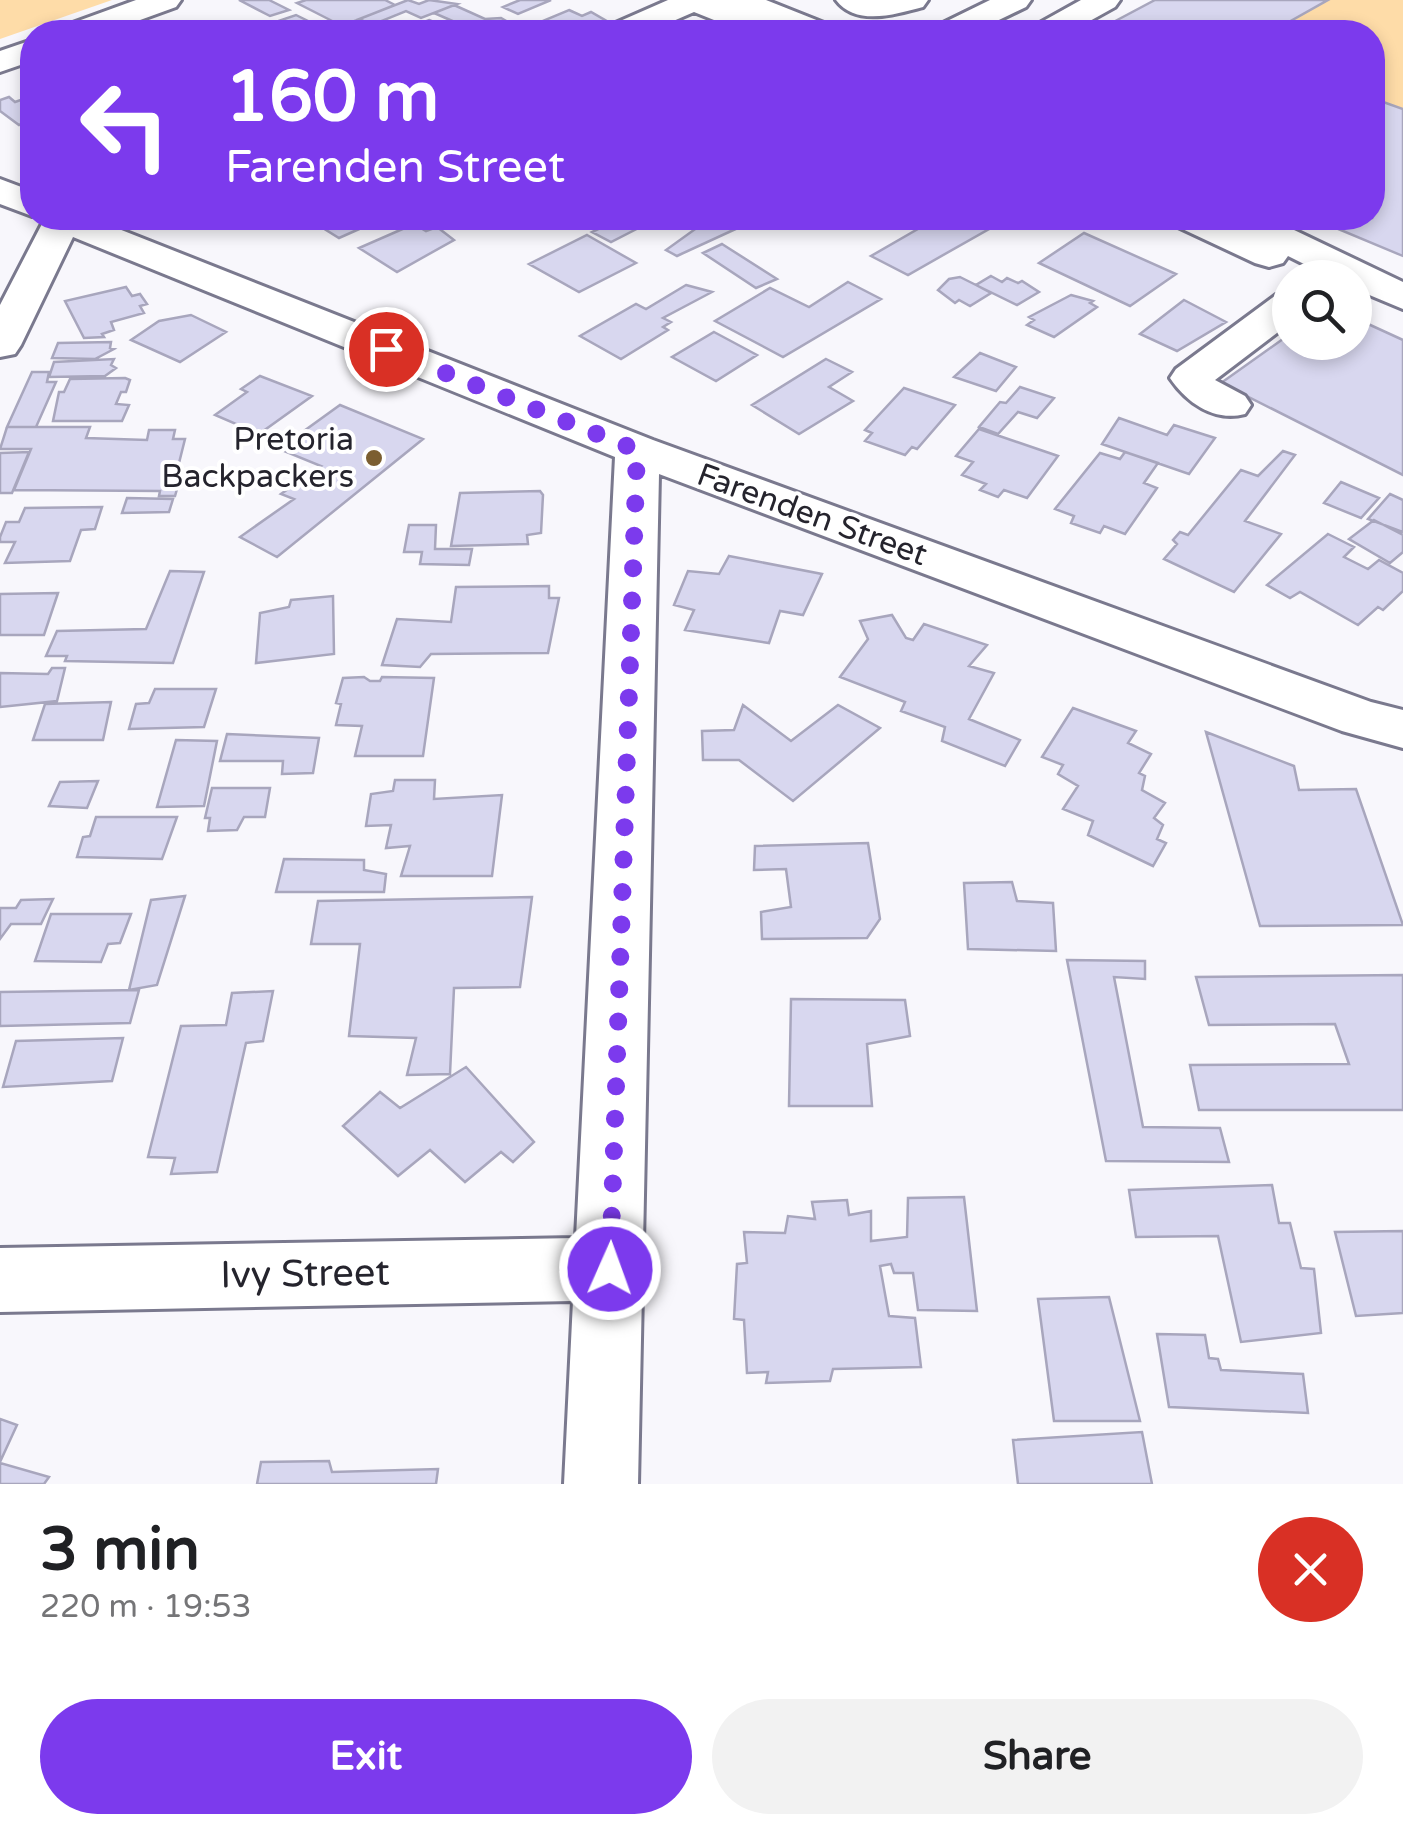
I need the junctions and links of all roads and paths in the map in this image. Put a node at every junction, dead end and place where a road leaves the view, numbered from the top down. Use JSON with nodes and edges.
{"nodes":[{"id":1,"x":166,"y":0,"type":"edge"},
{"id":2,"x":694,"y":0,"type":"edge"},
{"id":3,"x":740,"y":0,"type":"edge"},
{"id":4,"x":852,"y":0,"type":"edge"},
{"id":5,"x":912,"y":0,"type":"edge"},
{"id":6,"x":1104,"y":0,"type":"edge"},
{"id":7,"x":1010,"y":1,"type":"edge"},
{"id":8,"x":111,"y":20,"type":"edge"},
{"id":9,"x":649,"y":20,"type":"edge"},
{"id":10,"x":743,"y":20,"type":"edge"},
{"id":11,"x":789,"y":20,"type":"edge"},
{"id":12,"x":973,"y":20,"type":"edge"},
{"id":13,"x":1058,"y":20,"type":"edge"},
{"id":14,"x":1063,"y":20,"type":"edge"},
{"id":15,"x":45,"y":230,"type":"edge"},
{"id":16,"x":91,"y":230,"type":"edge"},
{"id":17,"x":1239,"y":230,"type":"edge"},
{"id":18,"x":1300,"y":260,"type":"edge"},
{"id":19,"x":1372,"y":289,"type":"edge"},
{"id":20,"x":1403,"y":298,"type":"edge"},
{"id":21,"x":1372,"y":299,"type":"edge"},
{"id":22,"x":1272,"y":317,"type":"edge"},
{"id":23,"x":1403,"y":317,"type":"edge"},
{"id":24,"x":0,"y":344,"type":"edge"},
{"id":25,"x":1230,"y":405,"type":"dead end"},
{"id":26,"x":637,"y":450,"type":"junction"},
{"id":27,"x":1403,"y":729,"type":"edge"},
{"id":28,"x":610,"y":1269,"type":"junction"},
{"id":29,"x":0,"y":1280,"type":"edge"},
{"id":30,"x":602,"y":1484,"type":"edge"}],
"edges":[{"from":1,"to":8,"type":"street"},
{"from":2,"to":9,"type":"street"},
{"from":2,"to":10,"type":"street"},
{"from":3,"to":11,"type":"street"},
{"from":4,"to":5,"type":"street"},
{"from":6,"to":14,"type":"street"},
{"from":7,"to":12,"type":"street"},
{"from":7,"to":13,"type":"street"},
{"from":15,"to":24,"type":"street"},
{"from":16,"to":26,"type":"street","name":"Farenden Street"},
{"from":17,"to":18,"type":"street"},
{"from":19,"to":20,"type":"street"},
{"from":21,"to":23,"type":"street"},
{"from":22,"to":25,"type":"street"},
{"from":26,"to":27,"type":"street","name":"Farenden Street"},
{"from":26,"to":28,"type":"street"},
{"from":28,"to":29,"type":"street","name":"Ivy Street"},
{"from":28,"to":30,"type":"street"}]}
